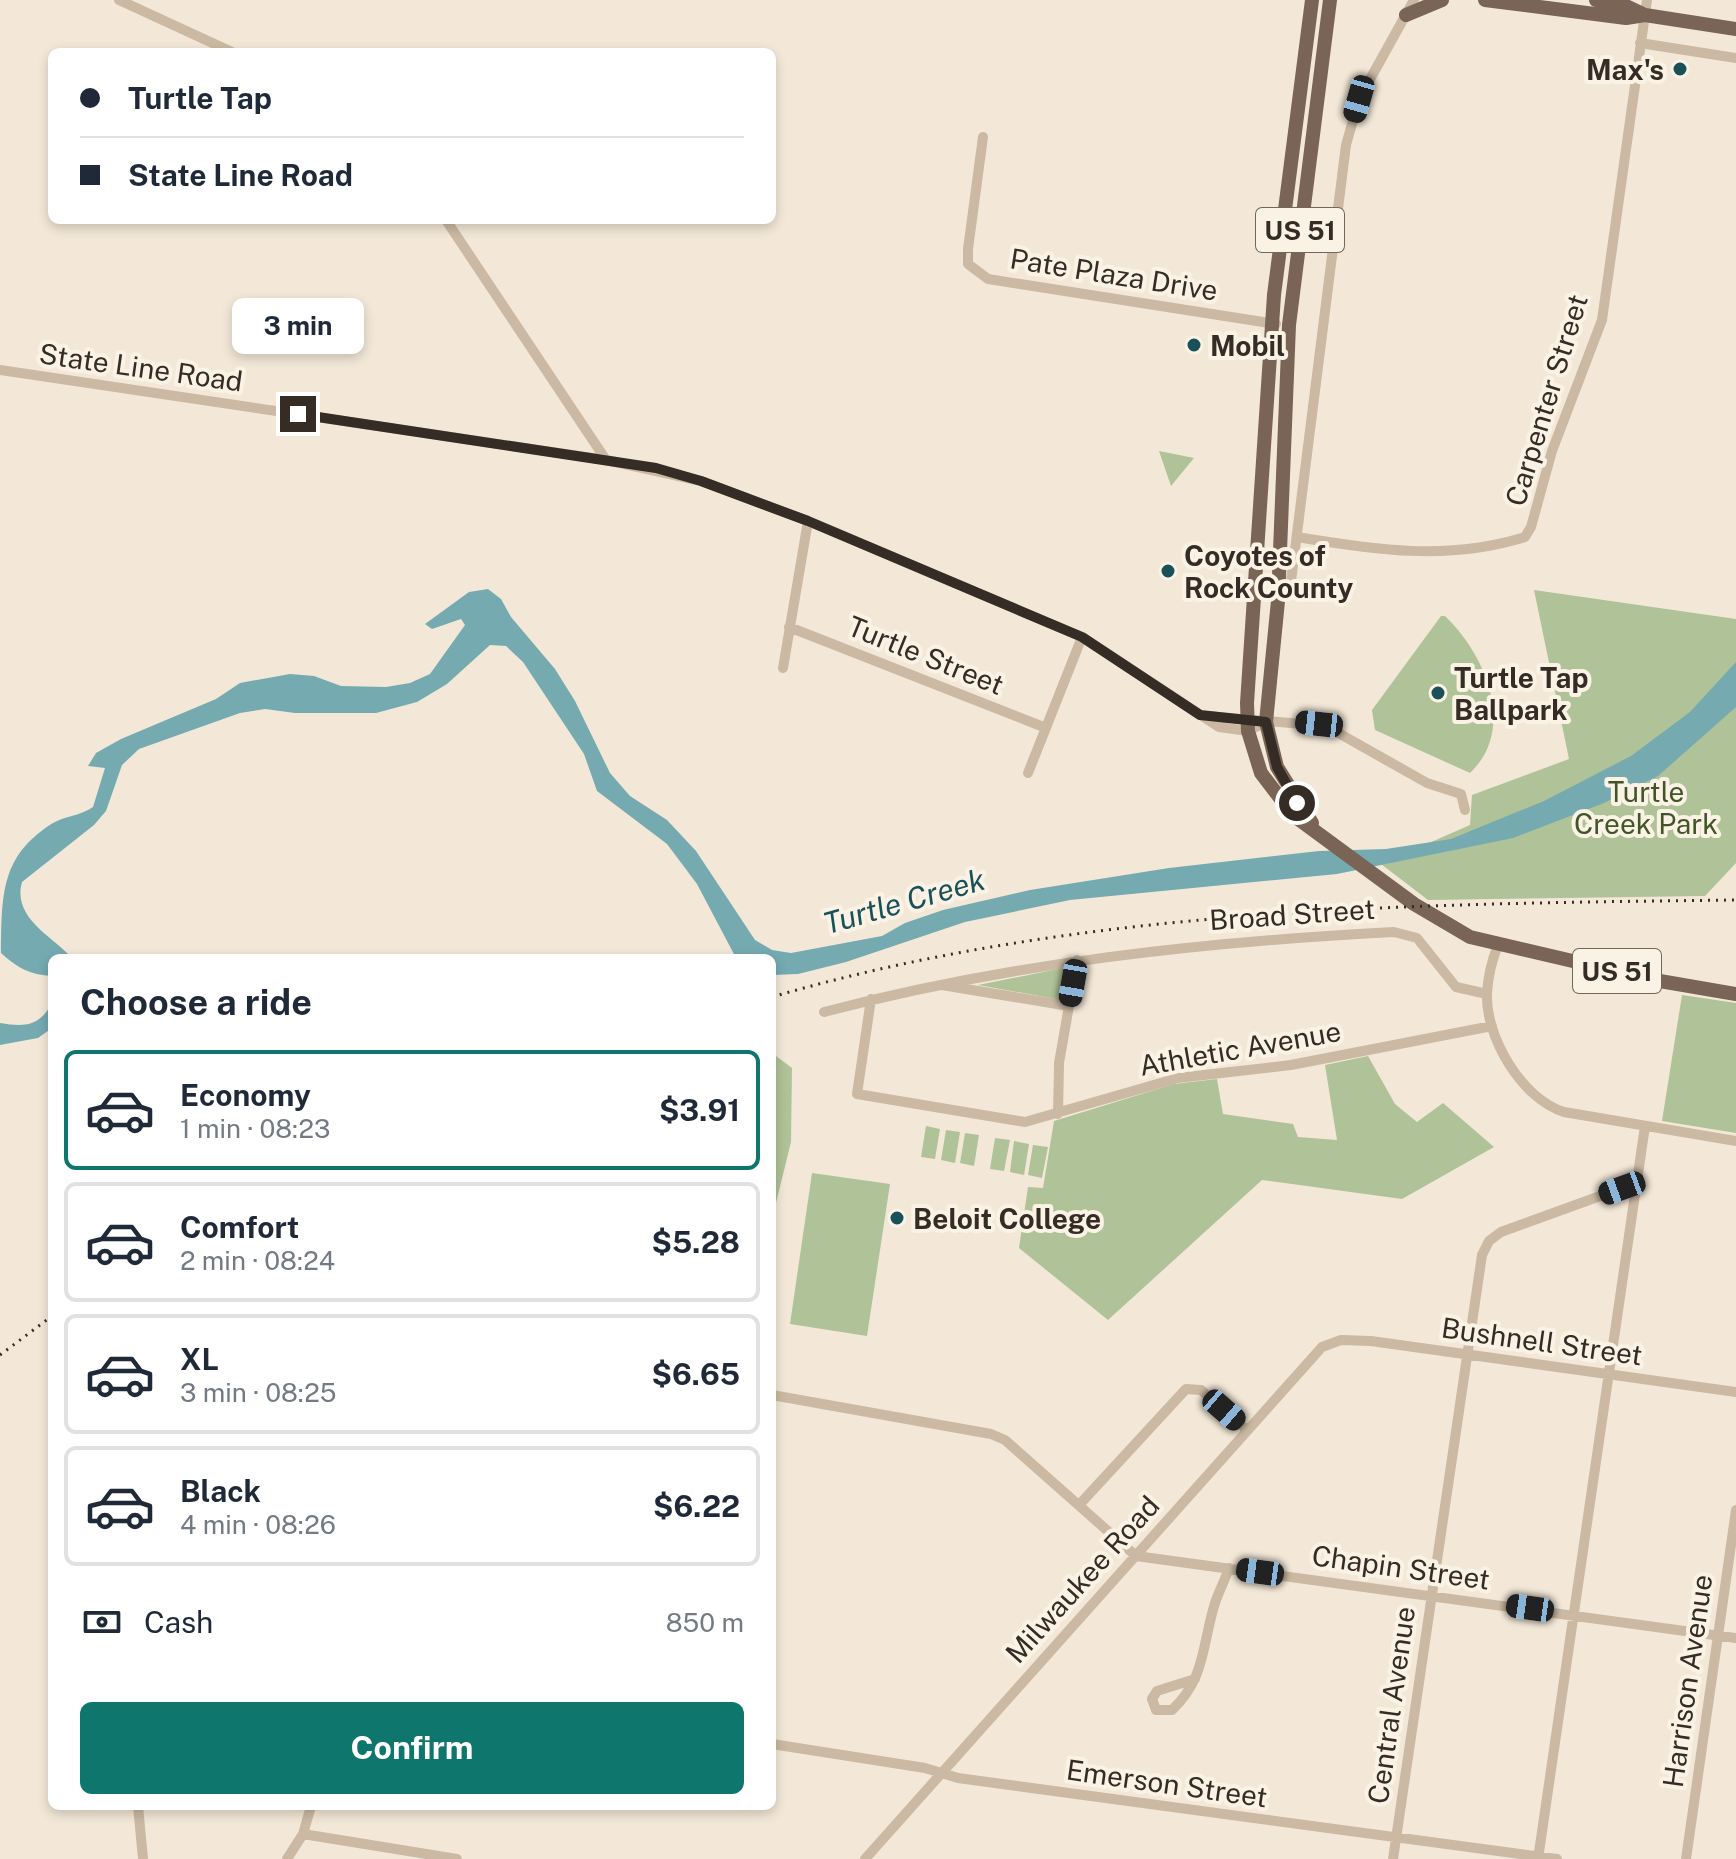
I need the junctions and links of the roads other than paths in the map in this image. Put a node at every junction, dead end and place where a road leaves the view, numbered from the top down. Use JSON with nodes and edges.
{"nodes":[{"id":1,"x":119,"y":0,"type":"edge"},
{"id":2,"x":1330,"y":0,"type":"edge"},
{"id":3,"x":1341,"y":0,"type":"edge"},
{"id":4,"x":1399,"y":0,"type":"edge"},
{"id":5,"x":1414,"y":0,"type":"edge"},
{"id":6,"x":1442,"y":0,"type":"edge"},
{"id":7,"x":1485,"y":0,"type":"edge"},
{"id":8,"x":1596,"y":0,"type":"edge"},
{"id":9,"x":1309,"y":3,"type":"edge"},
{"id":10,"x":1646,"y":8,"type":"edge"},
{"id":11,"x":1328,"y":17,"type":"junction"},
{"id":12,"x":1404,"y":19,"type":"junction"},
{"id":13,"x":1736,"y":29,"type":"edge"},
{"id":14,"x":1640,"y":43,"type":"junction"},
{"id":15,"x":223,"y":48,"type":"edge"},
{"id":16,"x":1736,"y":58,"type":"edge"},
{"id":17,"x":983,"y":137,"type":"dead end"},
{"id":18,"x":449,"y":224,"type":"edge"},
{"id":19,"x":1271,"y":323,"type":"junction"},
{"id":20,"x":1289,"y":325,"type":"junction"},
{"id":21,"x":0,"y":370,"type":"edge"},
{"id":22,"x":606,"y":460,"type":"junction"},
{"id":23,"x":808,"y":521,"type":"junction"},
{"id":24,"x":1297,"y":537,"type":"junction"},
{"id":25,"x":1278,"y":601,"type":"junction"},
{"id":26,"x":789,"y":627,"type":"junction"},
{"id":27,"x":1082,"y":637,"type":"junction"},
{"id":28,"x":783,"y":668,"type":"dead end"},
{"id":29,"x":1266,"y":722,"type":"junction"},
{"id":30,"x":1248,"y":725,"type":"junction"},
{"id":31,"x":1046,"y":728,"type":"junction"},
{"id":32,"x":1028,"y":773,"type":"dead end"},
{"id":33,"x":1465,"y":810,"type":"dead end"},
{"id":34,"x":1326,"y":838,"type":"junction"},
{"id":35,"x":1498,"y":945,"type":"junction"},
{"id":36,"x":1077,"y":960,"type":"junction"},
{"id":37,"x":932,"y":984,"type":"junction"},
{"id":38,"x":1487,"y":994,"type":"junction"},
{"id":39,"x":1736,"y":994,"type":"edge"},
{"id":40,"x":871,"y":999,"type":"junction"},
{"id":41,"x":1069,"y":1006,"type":"junction"},
{"id":42,"x":824,"y":1012,"type":"dead end"},
{"id":43,"x":1492,"y":1026,"type":"junction"},
{"id":44,"x":1058,"y":1114,"type":"junction"},
{"id":45,"x":1645,"y":1126,"type":"junction"},
{"id":46,"x":1736,"y":1141,"type":"edge"},
{"id":47,"x":1636,"y":1183,"type":"junction"},
{"id":48,"x":1341,"y":1340,"type":"joint"},
{"id":49,"x":1466,"y":1354,"type":"junction"},
{"id":50,"x":1609,"y":1375,"type":"junction"},
{"id":51,"x":1736,"y":1392,"type":"edge"},
{"id":52,"x":776,"y":1396,"type":"edge"},
{"id":53,"x":1247,"y":1430,"type":"junction"},
{"id":54,"x":1079,"y":1505,"type":"junction"},
{"id":55,"x":1736,"y":1510,"type":"edge"},
{"id":56,"x":1136,"y":1556,"type":"junction"},
{"id":57,"x":1229,"y":1568,"type":"junction"},
{"id":58,"x":1430,"y":1595,"type":"junction"},
{"id":59,"x":1574,"y":1614,"type":"junction"},
{"id":60,"x":1718,"y":1635,"type":"junction"},
{"id":61,"x":1736,"y":1638,"type":"edge"},
{"id":62,"x":1195,"y":1679,"type":"dead end"},
{"id":63,"x":776,"y":1745,"type":"edge"},
{"id":64,"x":942,"y":1773,"type":"junction"},
{"id":65,"x":138,"y":1810,"type":"edge"},
{"id":66,"x":310,"y":1810,"type":"edge"},
{"id":67,"x":303,"y":1834,"type":"junction"},
{"id":68,"x":1396,"y":1839,"type":"junction"},
{"id":69,"x":403,"y":1854,"type":"edge"},
{"id":70,"x":1539,"y":1858,"type":"edge"},
{"id":71,"x":143,"y":1859,"type":"edge"},
{"id":72,"x":287,"y":1859,"type":"edge"},
{"id":73,"x":457,"y":1859,"type":"edge"},
{"id":74,"x":865,"y":1859,"type":"edge"},
{"id":75,"x":1393,"y":1859,"type":"edge"},
{"id":76,"x":1557,"y":1859,"type":"edge"},
{"id":77,"x":1686,"y":1859,"type":"edge"}],
"edges":[{"from":1,"to":15,"type":"street"},
{"from":2,"to":11,"type":"main road","number":"US 51"},
{"from":3,"to":11,"type":"main road"},
{"from":4,"to":12,"type":"main road"},
{"from":5,"to":12,"type":"street"},
{"from":6,"to":12,"type":"main road"},
{"from":7,"to":10,"type":"main road"},
{"from":8,"to":10,"type":"main road"},
{"from":9,"to":19,"type":"main road","number":"US 51"},
{"from":10,"to":13,"type":"main road"},
{"from":10,"to":14,"type":"street","name":"Carpenter Street"},
{"from":11,"to":20,"type":"main road","number":"US 51"},
{"from":12,"to":24,"type":"street"},
{"from":14,"to":16,"type":"street"},
{"from":14,"to":24,"type":"street","name":"Carpenter Street"},
{"from":17,"to":19,"type":"street","name":"Pate Plaza Drive"},
{"from":18,"to":22,"type":"street"},
{"from":19,"to":20,"type":"street","name":"Pate Plaza Drive"},
{"from":19,"to":30,"type":"main road","number":"US 51"},
{"from":20,"to":25,"type":"main road","number":"US 51"},
{"from":21,"to":22,"type":"street","name":"State Line Road"},
{"from":22,"to":23,"type":"street","name":"State Line Road"},
{"from":23,"to":26,"type":"street"},
{"from":23,"to":27,"type":"street","name":"State Line Road"},
{"from":24,"to":25,"type":"street"},
{"from":25,"to":29,"type":"main road","number":"US 51"},
{"from":26,"to":28,"type":"street"},
{"from":26,"to":31,"type":"street","name":"Turtle Street"},
{"from":27,"to":30,"type":"street","name":"State Line Road"},
{"from":27,"to":31,"type":"street"},
{"from":29,"to":30,"type":"street"},
{"from":29,"to":33,"type":"street"},
{"from":29,"to":34,"type":"main road","number":"US 51"},
{"from":30,"to":34,"type":"main road","number":"US 51"},
{"from":31,"to":32,"type":"street"},
{"from":34,"to":35,"type":"main road","number":"US 51"},
{"from":35,"to":38,"type":"street"},
{"from":35,"to":39,"type":"main road","number":"US 51"},
{"from":36,"to":37,"type":"street","name":"Broad Street"},
{"from":36,"to":38,"type":"street","name":"Broad Street"},
{"from":36,"to":41,"type":"street"},
{"from":37,"to":40,"type":"street","name":"Broad Street"},
{"from":37,"to":41,"type":"street"},
{"from":38,"to":43,"type":"street"},
{"from":40,"to":42,"type":"street"},
{"from":40,"to":44,"type":"street","name":"Athletic Avenue"},
{"from":41,"to":44,"type":"street"},
{"from":43,"to":44,"type":"street","name":"Athletic Avenue"},
{"from":43,"to":45,"type":"street"},
{"from":45,"to":46,"type":"street"},
{"from":45,"to":47,"type":"street"},
{"from":47,"to":49,"type":"street","name":"Central Avenue"},
{"from":47,"to":50,"type":"street"},
{"from":48,"to":49,"type":"street","name":"Bushnell Street"},
{"from":48,"to":53,"type":"street","name":"Milwaukee Road"},
{"from":49,"to":50,"type":"street","name":"Bushnell Street"},
{"from":49,"to":58,"type":"street","name":"Central Avenue"},
{"from":50,"to":51,"type":"street","name":"Bushnell Street"},
{"from":50,"to":59,"type":"street"},
{"from":52,"to":54,"type":"street"},
{"from":53,"to":54,"type":"street"},
{"from":53,"to":56,"type":"street","name":"Milwaukee Road"},
{"from":54,"to":56,"type":"street"},
{"from":55,"to":60,"type":"street","name":"Harrison Avenue"},
{"from":56,"to":57,"type":"street","name":"Chapin Street"},
{"from":56,"to":64,"type":"street","name":"Milwaukee Road"},
{"from":57,"to":58,"type":"street","name":"Chapin Street"},
{"from":57,"to":62,"type":"street"},
{"from":58,"to":59,"type":"street","name":"Chapin Street"},
{"from":58,"to":68,"type":"street","name":"Central Avenue"},
{"from":59,"to":60,"type":"street","name":"Chapin Street"},
{"from":59,"to":70,"type":"street"},
{"from":60,"to":61,"type":"street","name":"Chapin Street"},
{"from":60,"to":77,"type":"street","name":"Harrison Avenue"},
{"from":63,"to":64,"type":"street","name":"Emerson Street"},
{"from":64,"to":68,"type":"street","name":"Emerson Street"},
{"from":64,"to":74,"type":"street","name":"Milwaukee Road"},
{"from":65,"to":71,"type":"street"},
{"from":66,"to":67,"type":"street"},
{"from":67,"to":69,"type":"street"},
{"from":67,"to":72,"type":"street"},
{"from":68,"to":70,"type":"street","name":"Emerson Street"},
{"from":68,"to":75,"type":"street","name":"Central Avenue"},
{"from":69,"to":73,"type":"street"},
{"from":70,"to":76,"type":"street","name":"Emerson Street"}]}
